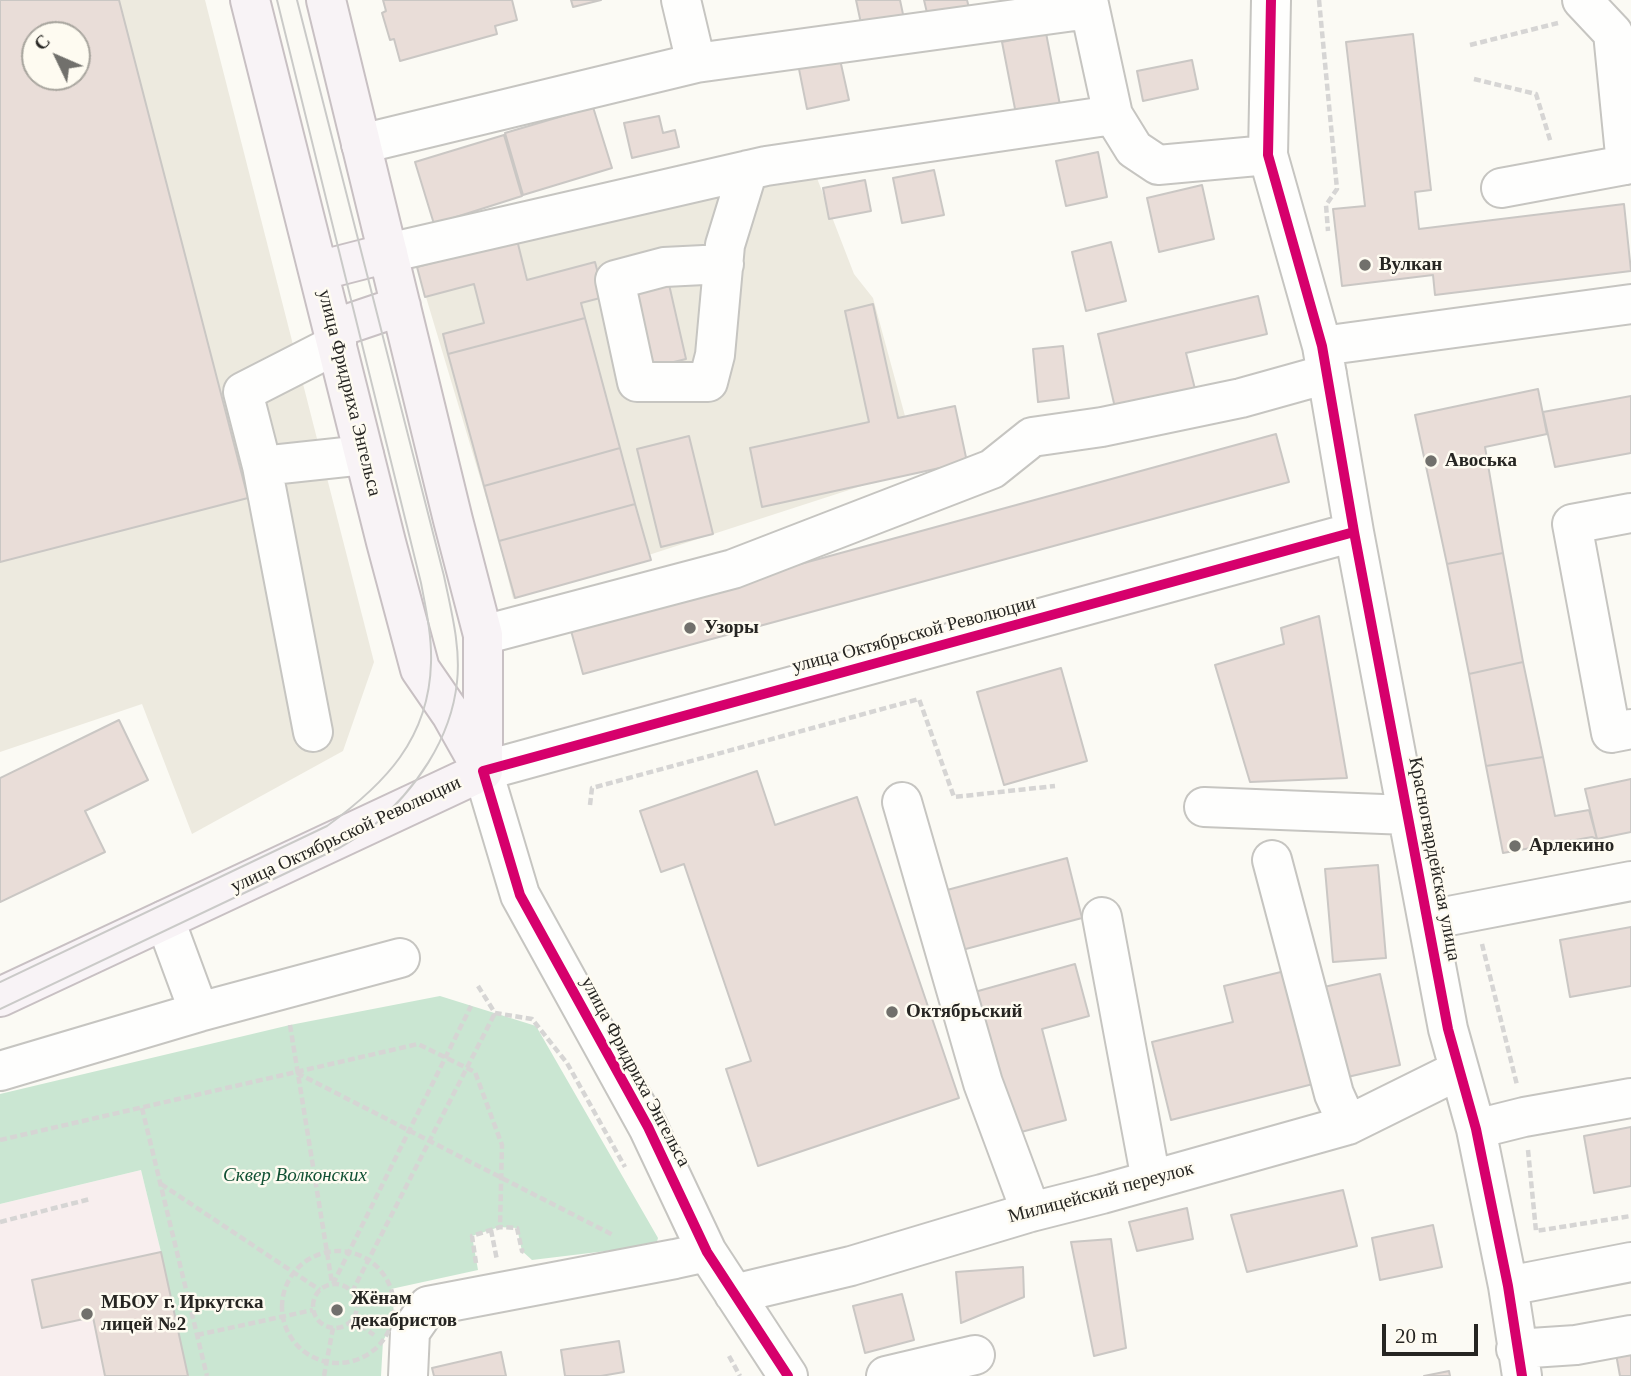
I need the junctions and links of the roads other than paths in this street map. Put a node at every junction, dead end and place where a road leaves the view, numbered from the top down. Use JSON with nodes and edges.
{"nodes":[{"id":1,"x":250,"y":0,"type":"edge"},
{"id":2,"x":326,"y":0,"type":"edge"},
{"id":3,"x":681,"y":0,"type":"edge"},
{"id":4,"x":1271,"y":0,"type":"edge"},
{"id":5,"x":1089,"y":5,"type":"edge"},
{"id":6,"x":1572,"y":11,"type":"edge"},
{"id":7,"x":696,"y":63,"type":"junction"},
{"id":8,"x":1113,"y":115,"type":"junction"},
{"id":9,"x":361,"y":144,"type":"junction"},
{"id":10,"x":1268,"y":155,"type":"junction"},
{"id":11,"x":1628,"y":164,"type":"edge"},
{"id":12,"x":748,"y":170,"type":"junction"},
{"id":13,"x":1501,"y":188,"type":"dead end"},
{"id":14,"x":388,"y":253,"type":"junction"},
{"id":15,"x":724,"y":264,"type":"dead end"},
{"id":16,"x":318,"y":271,"type":"junction"},
{"id":17,"x":1631,"y":304,"type":"edge"},
{"id":18,"x":401,"y":306,"type":"junction"},
{"id":19,"x":335,"y":336,"type":"junction"},
{"id":20,"x":1325,"y":360,"type":"junction"},
{"id":21,"x":364,"y":455,"type":"junction"},
{"id":22,"x":262,"y":466,"type":"junction"},
{"id":23,"x":1631,"y":513,"type":"edge"},
{"id":24,"x":1354,"y":532,"type":"junction"},
{"id":25,"x":483,"y":635,"type":"junction"},
{"id":26,"x":1631,"y":729,"type":"edge"},
{"id":27,"x":313,"y":732,"type":"dead end"},
{"id":28,"x":484,"y":771,"type":"junction"},
{"id":29,"x":902,"y":802,"type":"dead end"},
{"id":30,"x":1204,"y":807,"type":"dead end"},
{"id":31,"x":1408,"y":815,"type":"junction"},
{"id":32,"x":1272,"y":860,"type":"dead end"},
{"id":33,"x":1631,"y":881,"type":"edge"},
{"id":34,"x":1102,"y":917,"type":"dead end"},
{"id":35,"x":164,"y":920,"type":"junction"},
{"id":36,"x":1427,"y":920,"type":"junction"},
{"id":37,"x":400,"y":958,"type":"dead end"},
{"id":38,"x":0,"y":998,"type":"edge"},
{"id":39,"x":199,"y":1012,"type":"junction"},
{"id":40,"x":1459,"y":1070,"type":"junction"},
{"id":41,"x":0,"y":1071,"type":"edge"},
{"id":42,"x":1631,"y":1098,"type":"edge"},
{"id":43,"x":1348,"y":1125,"type":"junction"},
{"id":44,"x":1476,"y":1129,"type":"junction"},
{"id":45,"x":1152,"y":1180,"type":"junction"},
{"id":46,"x":1031,"y":1212,"type":"junction"},
{"id":47,"x":707,"y":1252,"type":"junction"},
{"id":48,"x":1631,"y":1262,"type":"edge"},
{"id":49,"x":1508,"y":1286,"type":"junction"},
{"id":50,"x":734,"y":1294,"type":"junction"},
{"id":51,"x":1631,"y":1335,"type":"edge"},
{"id":52,"x":975,"y":1355,"type":"dead end"},
{"id":53,"x":1519,"y":1362,"type":"edge"},
{"id":54,"x":408,"y":1376,"type":"edge"},
{"id":55,"x":788,"y":1376,"type":"edge"},
{"id":56,"x":886,"y":1376,"type":"edge"}],
"edges":[{"from":1,"to":16,"type":"main road","name":"улица Фридриха Энгельса"},
{"from":2,"to":9,"type":"main road","name":"улица Фридриха Энгельса"},
{"from":3,"to":7,"type":"street"},
{"from":4,"to":10,"type":"street","name":"Красногвардейская улица"},
{"from":5,"to":7,"type":"street"},
{"from":5,"to":8,"type":"street"},
{"from":6,"to":11,"type":"street"},
{"from":7,"to":9,"type":"street"},
{"from":8,"to":10,"type":"street"},
{"from":8,"to":12,"type":"street"},
{"from":9,"to":14,"type":"main road","name":"улица Фридриха Энгельса"},
{"from":10,"to":20,"type":"street","name":"Красногвардейская улица"},
{"from":11,"to":13,"type":"street"},
{"from":12,"to":14,"type":"street"},
{"from":12,"to":15,"type":"street"},
{"from":14,"to":16,"type":"main road"},
{"from":14,"to":18,"type":"main road","name":"улица Фридриха Энгельса"},
{"from":16,"to":19,"type":"main road","name":"улица Фридриха Энгельса"},
{"from":17,"to":20,"type":"street"},
{"from":18,"to":19,"type":"main road"},
{"from":18,"to":25,"type":"main road","name":"улица Фридриха Энгельса"},
{"from":19,"to":21,"type":"main road","name":"улица Фридриха Энгельса"},
{"from":19,"to":22,"type":"street"},
{"from":20,"to":24,"type":"street","name":"Красногвардейская улица"},
{"from":20,"to":25,"type":"street"},
{"from":21,"to":22,"type":"street"},
{"from":21,"to":28,"type":"main road","name":"улица Фридриха Энгельса"},
{"from":22,"to":27,"type":"street"},
{"from":23,"to":26,"type":"street"},
{"from":24,"to":28,"type":"street","name":"улица Октябрьской Революции"},
{"from":24,"to":31,"type":"street","name":"Красногвардейская улица"},
{"from":25,"to":28,"type":"main road","name":"улица Фридриха Энгельса"},
{"from":28,"to":35,"type":"main road","name":"улица Октябрьской Революции"},
{"from":28,"to":47,"type":"street","name":"улица Фридриха Энгельса"},
{"from":29,"to":46,"type":"street"},
{"from":30,"to":31,"type":"street"},
{"from":31,"to":36,"type":"street","name":"Красногвардейская улица"},
{"from":32,"to":43,"type":"street"},
{"from":33,"to":36,"type":"street"},
{"from":34,"to":45,"type":"street"},
{"from":35,"to":38,"type":"main road","name":"улица Октябрьской Революции"},
{"from":35,"to":39,"type":"street"},
{"from":36,"to":40,"type":"street","name":"Красногвардейская улица"},
{"from":37,"to":39,"type":"street"},
{"from":39,"to":41,"type":"street"},
{"from":40,"to":43,"type":"street","name":"Милицейский переулок"},
{"from":40,"to":44,"type":"street","name":"Красногвардейская улица"},
{"from":42,"to":44,"type":"street"},
{"from":43,"to":45,"type":"street","name":"Милицейский переулок"},
{"from":44,"to":49,"type":"street","name":"Красногвардейская улица"},
{"from":45,"to":46,"type":"street","name":"Милицейский переулок"},
{"from":46,"to":50,"type":"street","name":"Милицейский переулок"},
{"from":47,"to":50,"type":"street","name":"улица Фридриха Энгельса"},
{"from":47,"to":54,"type":"street"},
{"from":48,"to":49,"type":"street"},
{"from":49,"to":53,"type":"street","name":"Красногвардейская улица"},
{"from":50,"to":55,"type":"street","name":"улица Фридриха Энгельса"},
{"from":51,"to":53,"type":"street"},
{"from":52,"to":56,"type":"street"}]}
